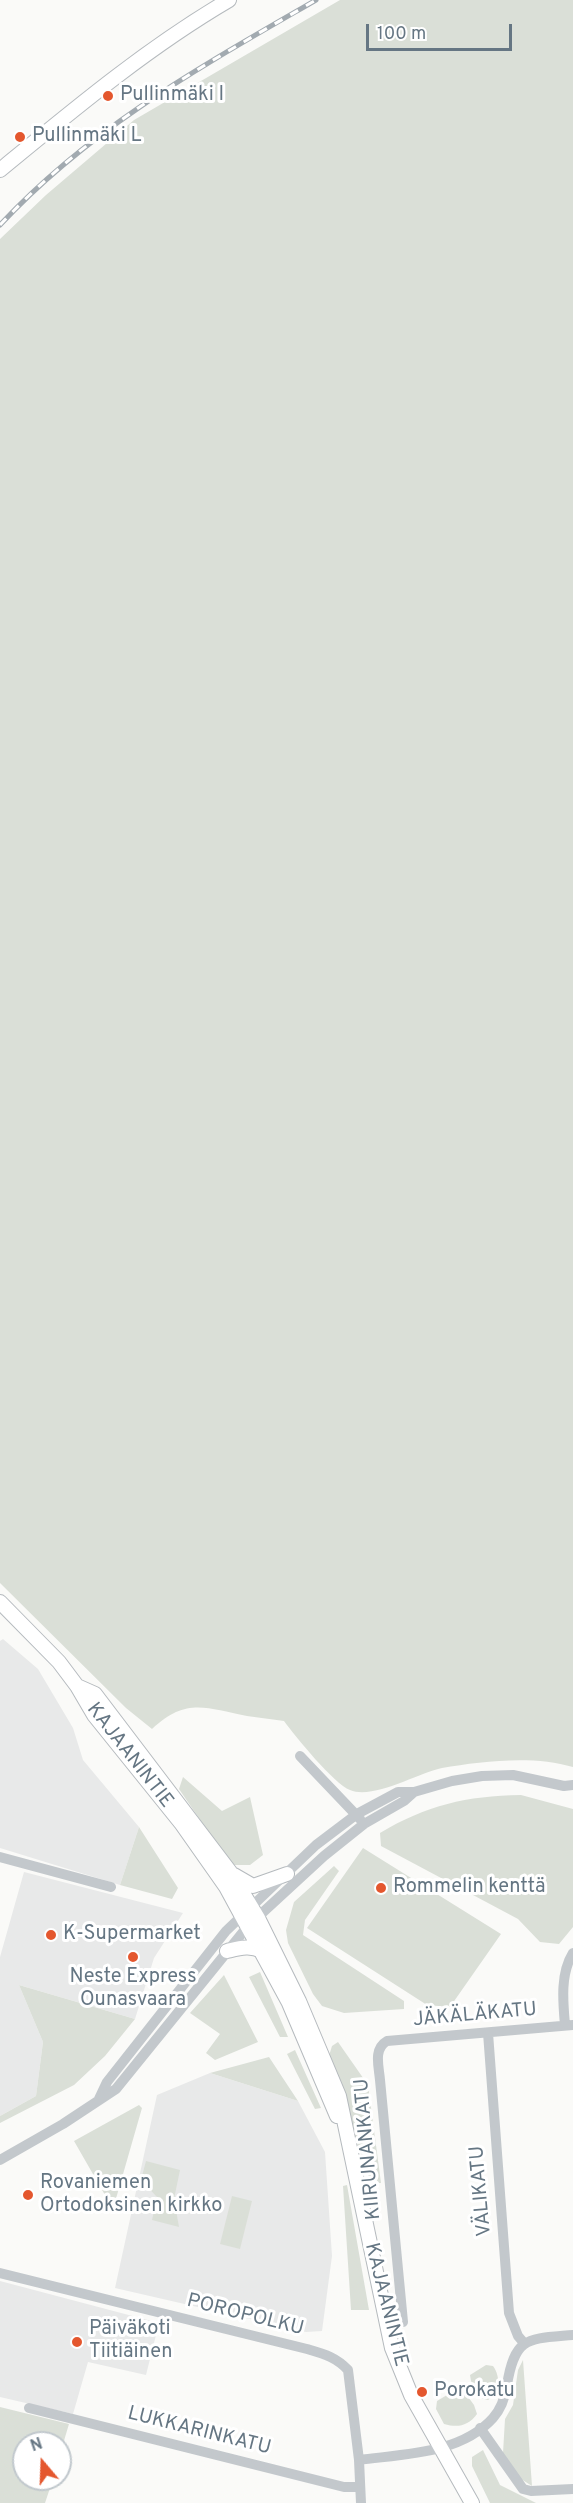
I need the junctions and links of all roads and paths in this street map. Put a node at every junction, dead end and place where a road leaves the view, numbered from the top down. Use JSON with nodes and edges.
{"nodes":[{"id":1,"x":229,"y":0,"type":"edge"},
{"id":2,"x":0,"y":170,"type":"edge"},
{"id":3,"x":0,"y":1602,"type":"edge"},
{"id":4,"x":77,"y":1686,"type":"junction"},
{"id":5,"x":300,"y":1756,"type":"dead end"},
{"id":6,"x":568,"y":1786,"type":"edge"},
{"id":7,"x":573,"y":1794,"type":"edge"},
{"id":8,"x":361,"y":1819,"type":"junction"},
{"id":9,"x":0,"y":1857,"type":"edge"},
{"id":10,"x":231,"y":1873,"type":"junction"},
{"id":11,"x":287,"y":1874,"type":"junction"},
{"id":12,"x":111,"y":1887,"type":"dead end"},
{"id":13,"x":250,"y":1916,"type":"junction"},
{"id":14,"x":227,"y":1951,"type":"junction"},
{"id":15,"x":262,"y":1951,"type":"junction"},
{"id":16,"x":573,"y":1953,"type":"edge"},
{"id":17,"x":569,"y":2025,"type":"edge"},
{"id":18,"x":488,"y":2033,"type":"junction"},
{"id":19,"x":380,"y":2045,"type":"joint"},
{"id":20,"x":99,"y":2099,"type":"junction"},
{"id":21,"x":344,"y":2129,"type":"junction"},
{"id":22,"x":0,"y":2160,"type":"edge"},
{"id":23,"x":0,"y":2273,"type":"edge"},
{"id":24,"x":403,"y":2322,"type":"dead end"},
{"id":25,"x":573,"y":2335,"type":"edge"},
{"id":26,"x":524,"y":2343,"type":"junction"},
{"id":27,"x":30,"y":2408,"type":"dead end"},
{"id":28,"x":480,"y":2428,"type":"junction"},
{"id":29,"x":439,"y":2447,"type":"junction"},
{"id":30,"x":359,"y":2460,"type":"junction"},
{"id":31,"x":360,"y":2487,"type":"junction"},
{"id":32,"x":573,"y":2489,"type":"edge"},
{"id":33,"x":361,"y":2503,"type":"edge"},
{"id":34,"x":472,"y":2503,"type":"edge"}],
"edges":[{"from":1,"to":2,"type":"main road"},
{"from":3,"to":4,"type":"main road"},
{"from":4,"to":10,"type":"main road","name":"KAJAANINTIE"},
{"from":4,"to":13,"type":"main road","name":"KAJAANINTIE"},
{"from":5,"to":8,"type":"street"},
{"from":6,"to":7,"type":"street"},
{"from":6,"to":8,"type":"street"},
{"from":8,"to":11,"type":"street"},
{"from":8,"to":13,"type":"street"},
{"from":9,"to":12,"type":"street"},
{"from":10,"to":11,"type":"main road"},
{"from":10,"to":13,"type":"main road","name":"KAJAANINTIE"},
{"from":11,"to":13,"type":"street"},
{"from":13,"to":14,"type":"street"},
{"from":13,"to":15,"type":"main road","name":"KAJAANINTIE"},
{"from":13,"to":20,"type":"street"},
{"from":13,"to":21,"type":"main road","name":"KAJAANINTIE"},
{"from":14,"to":15,"type":"main road"},
{"from":14,"to":20,"type":"street"},
{"from":15,"to":21,"type":"main road","name":"KAJAANINTIE"},
{"from":16,"to":17,"type":"street"},
{"from":17,"to":18,"type":"street","name":"JÄKÄLÄKATU"},
{"from":18,"to":19,"type":"street","name":"JÄKÄLÄKATU"},
{"from":18,"to":26,"type":"street","name":"VÄLIKATU"},
{"from":19,"to":24,"type":"street","name":"KIIRUNANKATU"},
{"from":20,"to":22,"type":"street"},
{"from":21,"to":29,"type":"main road","name":"KAJAANINTIE"},
{"from":23,"to":30,"type":"street","name":"POROPOLKU"},
{"from":25,"to":26,"type":"street"},
{"from":26,"to":28,"type":"street"},
{"from":27,"to":31,"type":"street","name":"LUKKARINKATU"},
{"from":28,"to":29,"type":"street"},
{"from":28,"to":32,"type":"street"},
{"from":29,"to":30,"type":"street"},
{"from":29,"to":34,"type":"main road","name":"KAJAANINTIE"},
{"from":30,"to":31,"type":"street","name":"POROPOLKU"},
{"from":31,"to":33,"type":"street","name":"POROPOLKU"}]}
